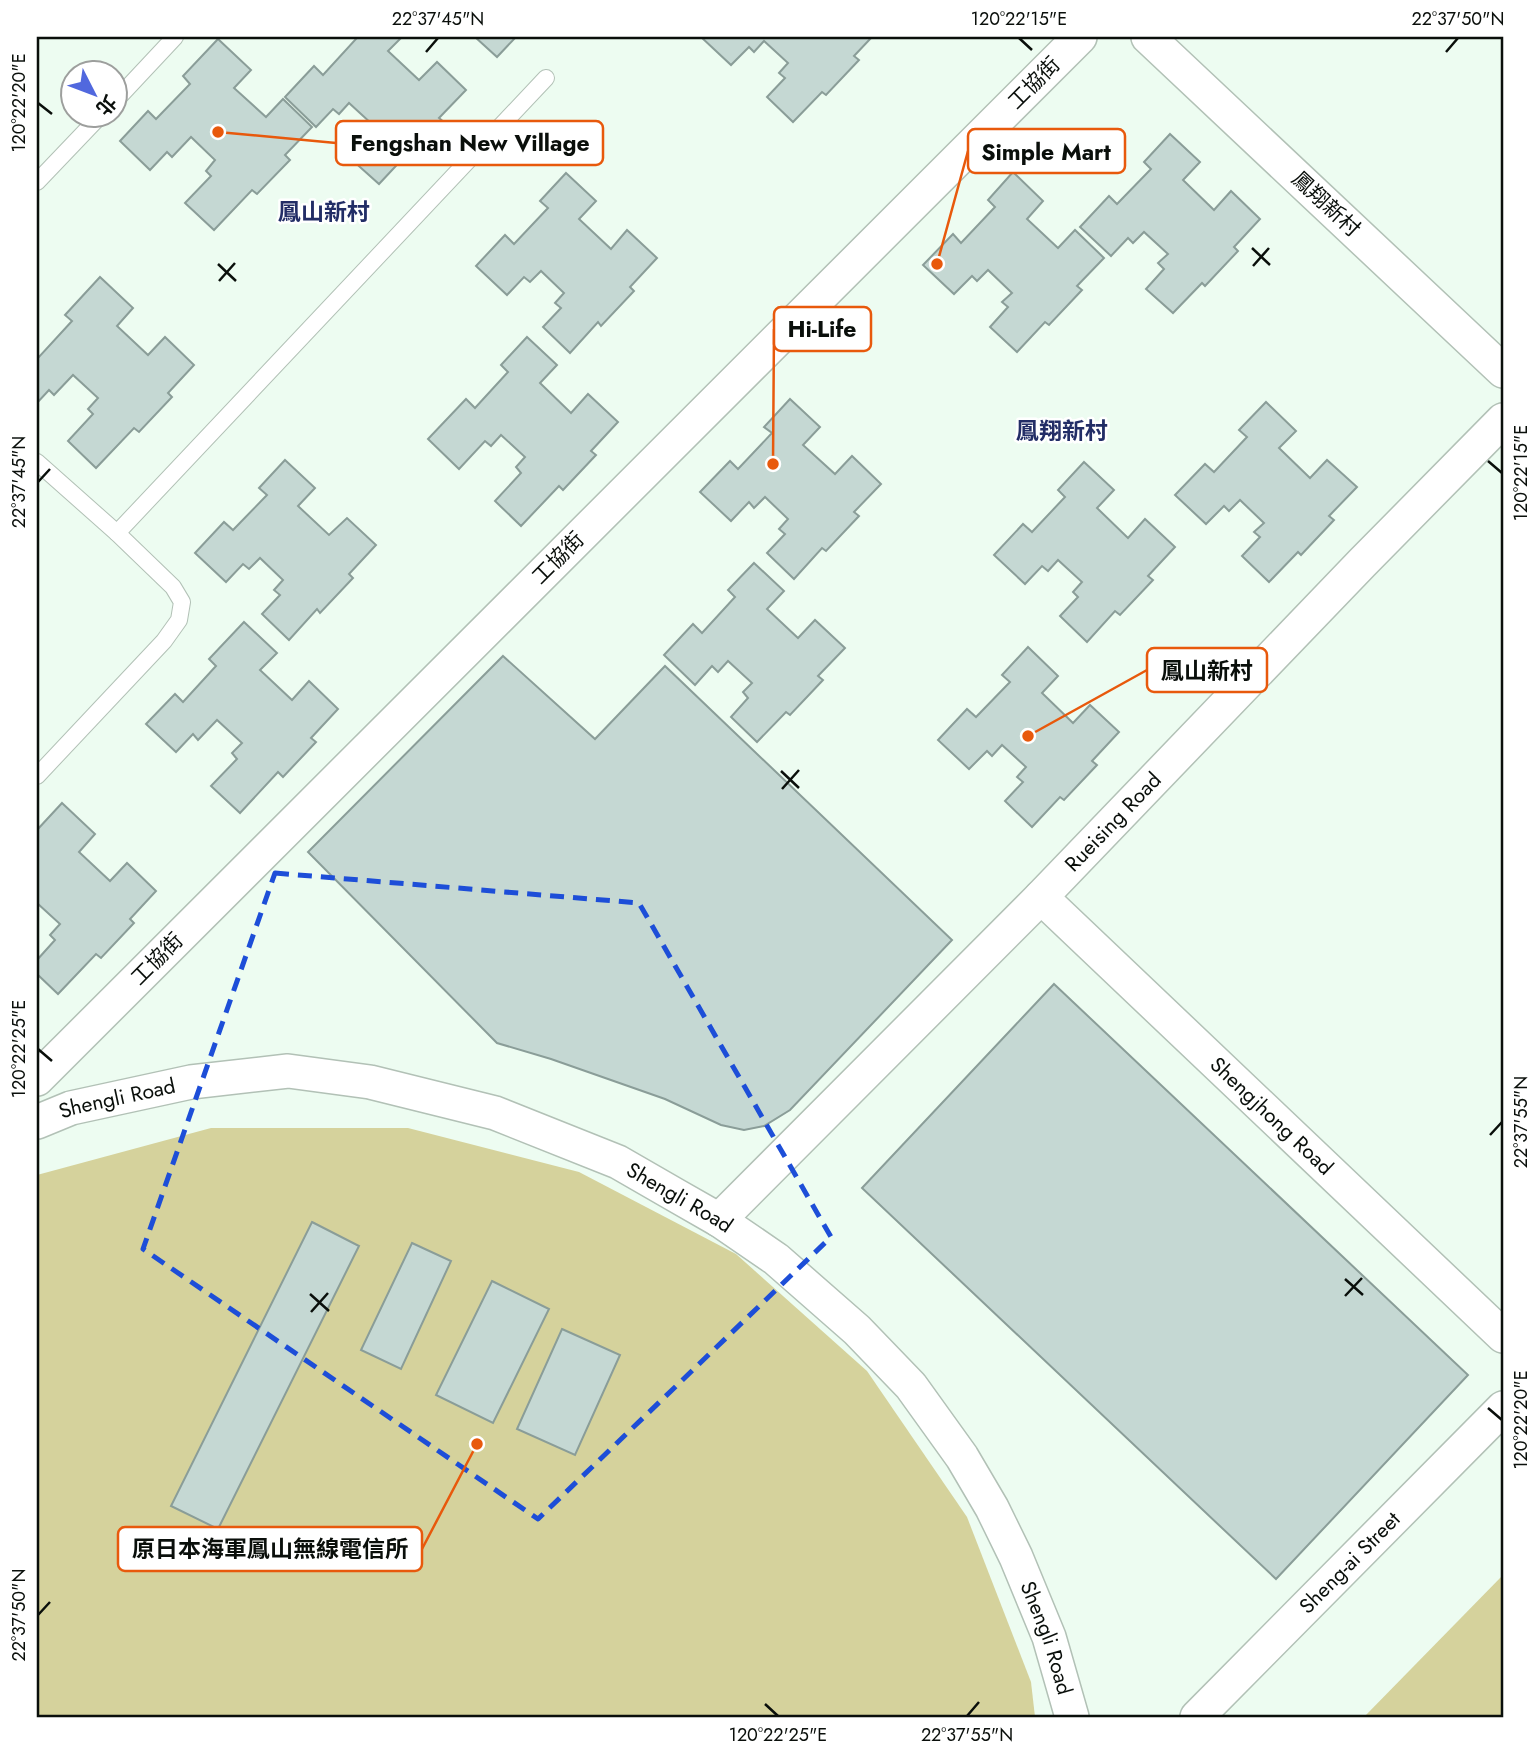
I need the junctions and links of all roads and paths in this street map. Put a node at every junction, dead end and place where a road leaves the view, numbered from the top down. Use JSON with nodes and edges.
{"nodes":[{"id":1,"x":175,"y":37,"type":"edge"},
{"id":2,"x":1080,"y":37,"type":"edge"},
{"id":3,"x":1148,"y":37,"type":"edge"},
{"id":4,"x":546,"y":78,"type":"dead end"},
{"id":5,"x":130,"y":85,"type":"edge"},
{"id":6,"x":87,"y":130,"type":"edge"},
{"id":7,"x":37,"y":183,"type":"edge"},
{"id":8,"x":1503,"y":371,"type":"edge"},
{"id":9,"x":1503,"y":420,"type":"edge"},
{"id":10,"x":37,"y":462,"type":"edge"},
{"id":11,"x":117,"y":533,"type":"junction"},
{"id":12,"x":37,"y":776,"type":"edge"},
{"id":13,"x":1041,"y":897,"type":"junction"},
{"id":14,"x":37,"y":1079,"type":"edge"},
{"id":15,"x":37,"y":1122,"type":"edge"},
{"id":16,"x":719,"y":1220,"type":"junction"},
{"id":17,"x":1503,"y":1336,"type":"edge"},
{"id":18,"x":1503,"y":1408,"type":"edge"},
{"id":19,"x":1072,"y":1717,"type":"edge"},
{"id":20,"x":1197,"y":1717,"type":"edge"}],
"edges":[{"from":1,"to":5,"type":"lane"},
{"from":2,"to":14,"type":"street","name":"工協街"},
{"from":3,"to":8,"type":"street","name":"鳳翔新村"},
{"from":4,"to":11,"type":"lane"},
{"from":6,"to":7,"type":"lane"},
{"from":9,"to":13,"type":"street","name":"Rueising Road"},
{"from":10,"to":11,"type":"lane"},
{"from":11,"to":12,"type":"lane"},
{"from":13,"to":16,"type":"street","name":"Rueising Road"},
{"from":13,"to":17,"type":"street","name":"Shengjhong Road"},
{"from":15,"to":16,"type":"street","name":"Shengli Road"},
{"from":16,"to":19,"type":"street","name":"Shengli Road"},
{"from":18,"to":20,"type":"street","name":"Sheng-ai Street"}]}
